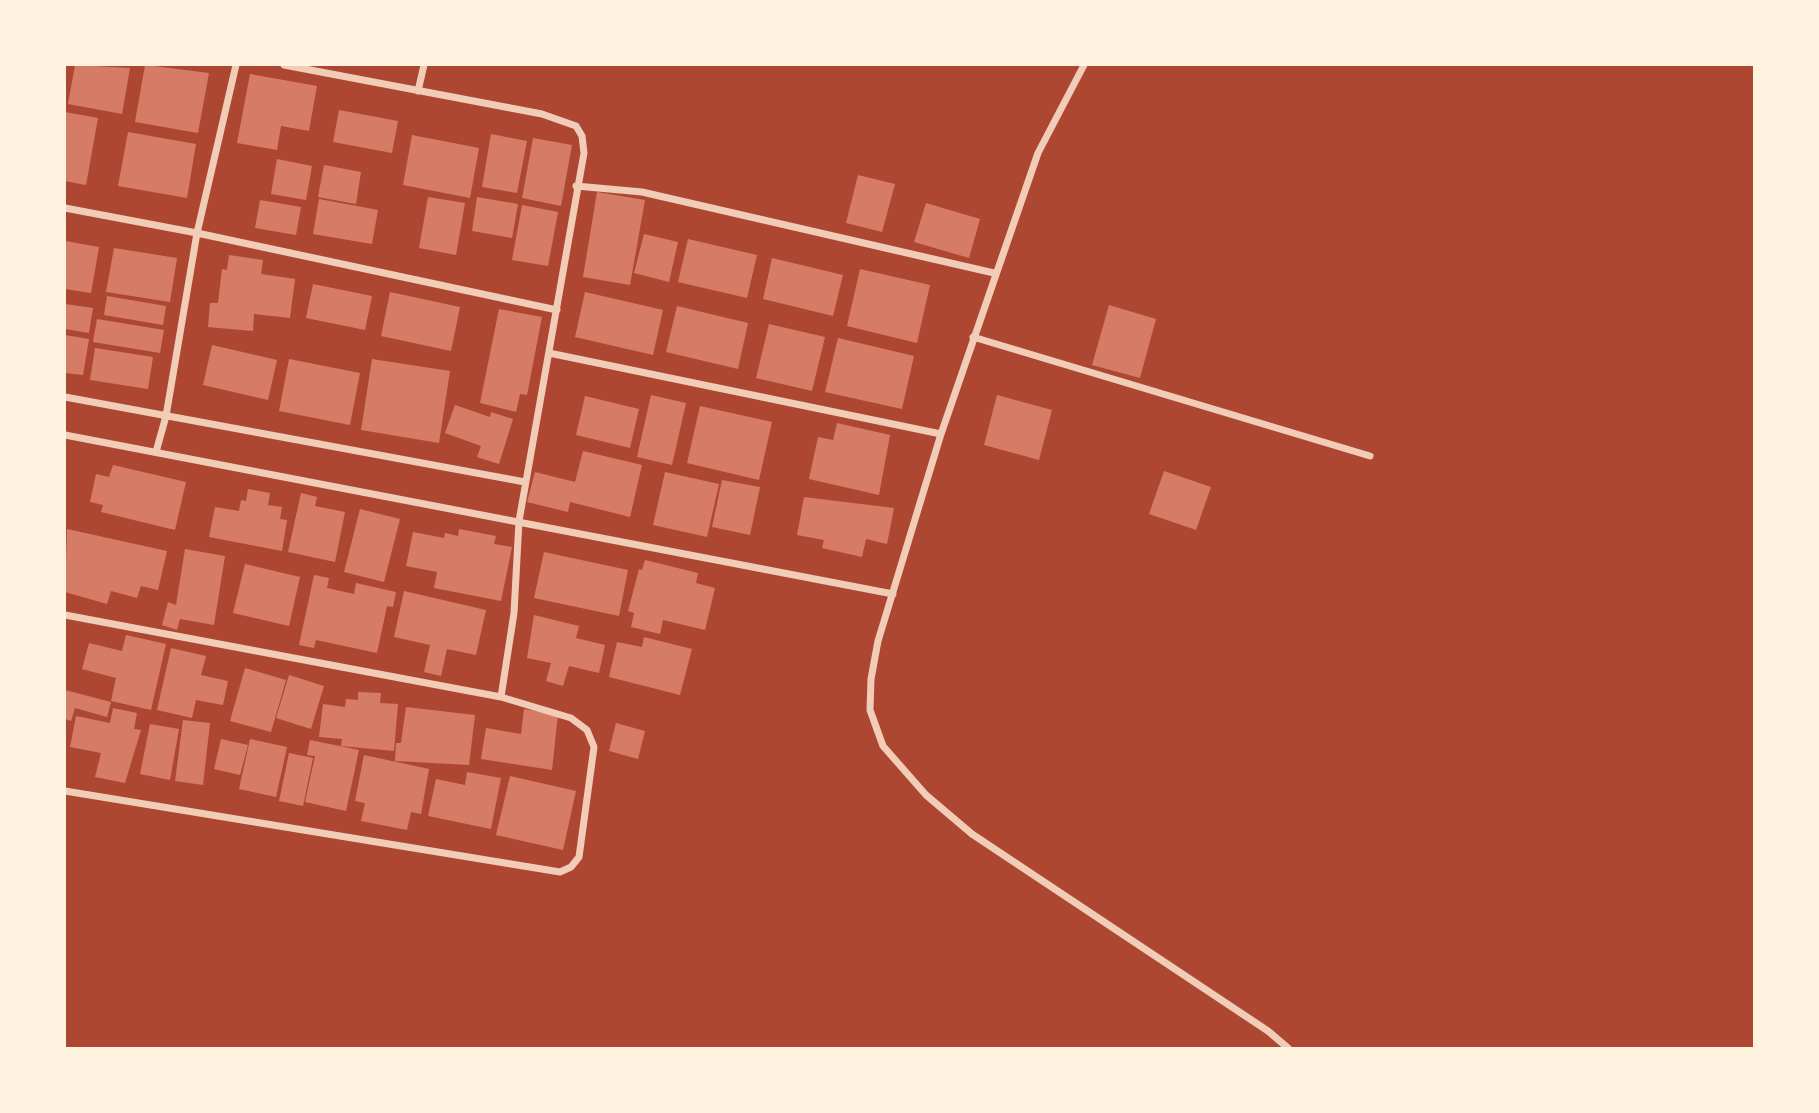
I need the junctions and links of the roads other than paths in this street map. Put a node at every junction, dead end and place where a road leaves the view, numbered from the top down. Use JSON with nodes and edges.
{"nodes":[{"id":1,"x":236,"y":65,"type":"edge"},
{"id":2,"x":284,"y":65,"type":"edge"},
{"id":3,"x":424,"y":65,"type":"edge"},
{"id":4,"x":1084,"y":65,"type":"edge"},
{"id":5,"x":418,"y":91,"type":"junction"},
{"id":6,"x":576,"y":186,"type":"junction"},
{"id":7,"x":65,"y":208,"type":"edge"},
{"id":8,"x":197,"y":233,"type":"junction"},
{"id":9,"x":994,"y":273,"type":"junction"},
{"id":10,"x":557,"y":310,"type":"junction"},
{"id":11,"x":974,"y":337,"type":"junction"},
{"id":12,"x":549,"y":353,"type":"junction"},
{"id":13,"x":65,"y":397,"type":"edge"},
{"id":14,"x":166,"y":416,"type":"junction"},
{"id":15,"x":941,"y":434,"type":"junction"},
{"id":16,"x":65,"y":435,"type":"edge"},
{"id":17,"x":156,"y":452,"type":"junction"},
{"id":18,"x":1370,"y":456,"type":"dead end"},
{"id":19,"x":525,"y":482,"type":"junction"},
{"id":20,"x":519,"y":521,"type":"junction"},
{"id":21,"x":892,"y":594,"type":"junction"},
{"id":22,"x":65,"y":615,"type":"edge"},
{"id":23,"x":501,"y":697,"type":"junction"},
{"id":24,"x":65,"y":791,"type":"edge"},
{"id":25,"x":1288,"y":1048,"type":"edge"}],
"edges":[{"from":1,"to":8,"type":"street"},
{"from":2,"to":5,"type":"street"},
{"from":3,"to":5,"type":"street"},
{"from":4,"to":9,"type":"street"},
{"from":5,"to":6,"type":"street"},
{"from":6,"to":9,"type":"street"},
{"from":6,"to":10,"type":"street"},
{"from":7,"to":8,"type":"street"},
{"from":8,"to":10,"type":"street"},
{"from":8,"to":14,"type":"street"},
{"from":9,"to":11,"type":"street"},
{"from":10,"to":12,"type":"street"},
{"from":11,"to":15,"type":"street"},
{"from":11,"to":18,"type":"street"},
{"from":12,"to":15,"type":"street"},
{"from":12,"to":19,"type":"street"},
{"from":13,"to":14,"type":"street"},
{"from":14,"to":17,"type":"street"},
{"from":14,"to":19,"type":"street"},
{"from":15,"to":21,"type":"street"},
{"from":16,"to":17,"type":"street"},
{"from":17,"to":20,"type":"street"},
{"from":19,"to":20,"type":"street"},
{"from":20,"to":21,"type":"street"},
{"from":20,"to":23,"type":"street"},
{"from":21,"to":25,"type":"street"},
{"from":22,"to":23,"type":"street"},
{"from":23,"to":24,"type":"street"}]}
